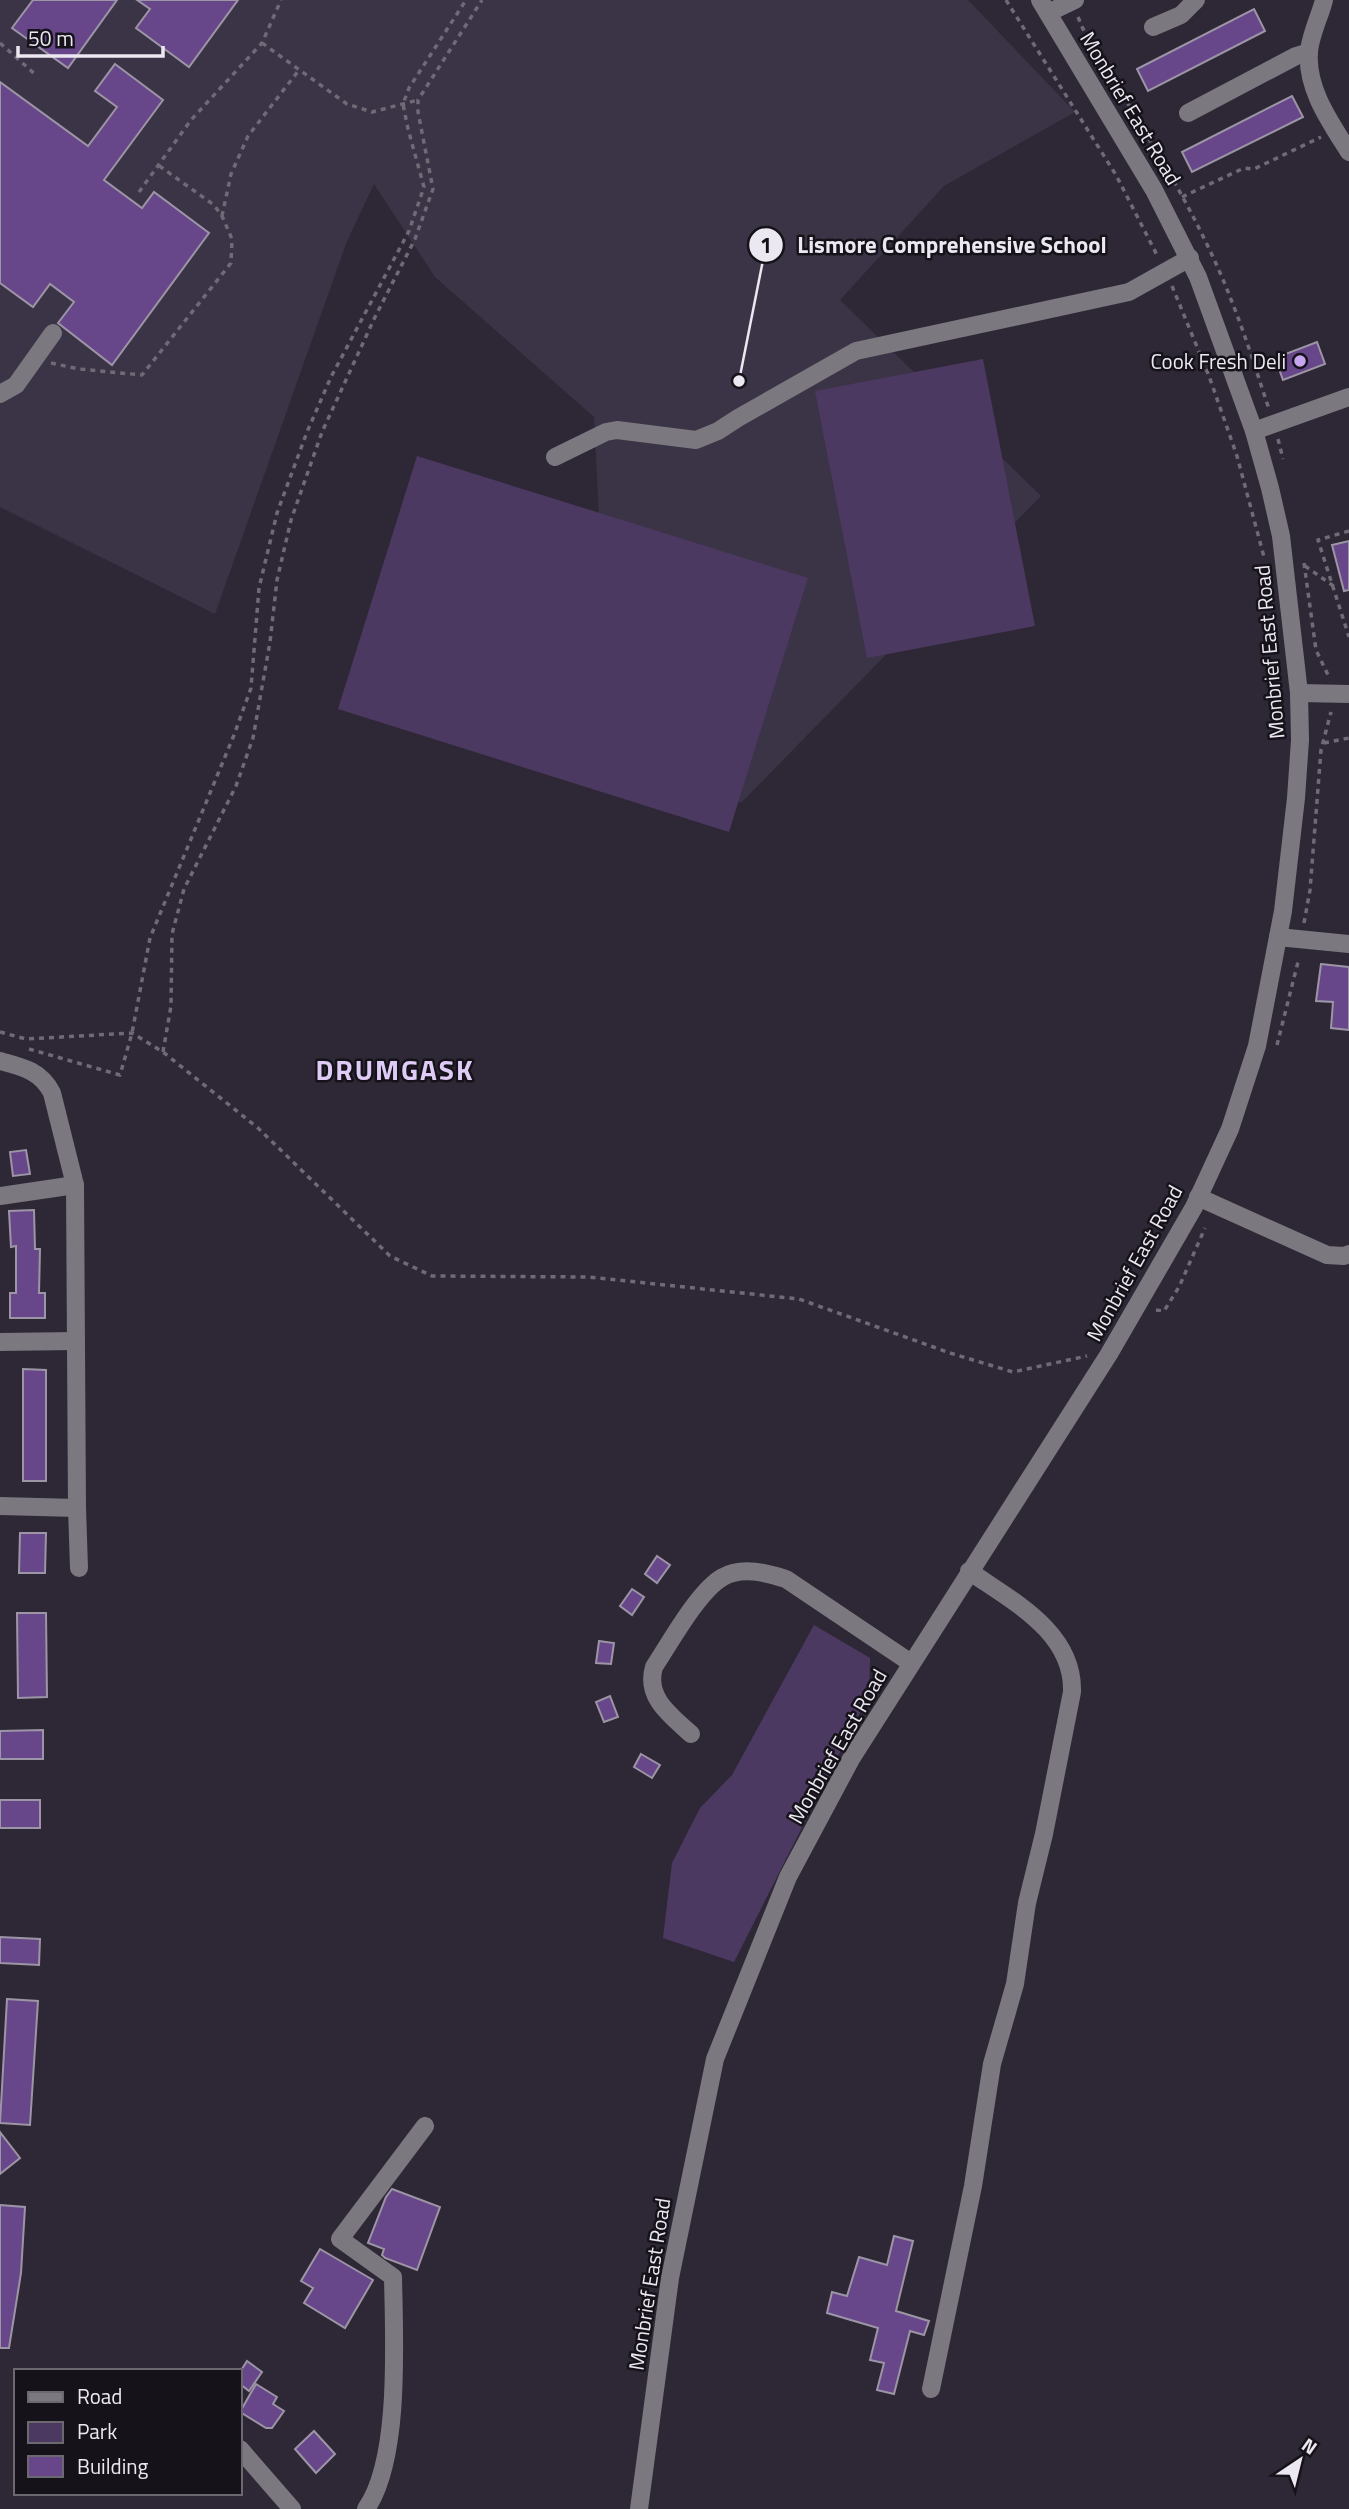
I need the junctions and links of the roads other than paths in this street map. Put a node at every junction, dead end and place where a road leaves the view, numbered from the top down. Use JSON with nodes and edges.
{"nodes":[{"id":1,"x":1196,"y":0,"type":"edge"},
{"id":2,"x":1324,"y":0,"type":"edge"},
{"id":3,"x":1073,"y":1,"type":"edge"},
{"id":4,"x":1044,"y":6,"type":"edge"},
{"id":5,"x":1153,"y":27,"type":"dead end"},
{"id":6,"x":1309,"y":52,"type":"junction"},
{"id":7,"x":1188,"y":113,"type":"dead end"},
{"id":8,"x":1349,"y":152,"type":"edge"},
{"id":9,"x":1190,"y":258,"type":"junction"},
{"id":10,"x":53,"y":333,"type":"dead end"},
{"id":11,"x":0,"y":394,"type":"edge"},
{"id":12,"x":1349,"y":397,"type":"edge"},
{"id":13,"x":1254,"y":431,"type":"junction"},
{"id":14,"x":555,"y":457,"type":"dead end"},
{"id":15,"x":1299,"y":694,"type":"junction"},
{"id":16,"x":1349,"y":694,"type":"edge"},
{"id":17,"x":1278,"y":937,"type":"junction"},
{"id":18,"x":1349,"y":944,"type":"edge"},
{"id":19,"x":0,"y":1060,"type":"edge"},
{"id":20,"x":75,"y":1185,"type":"junction"},
{"id":21,"x":0,"y":1196,"type":"edge"},
{"id":22,"x":1198,"y":1197,"type":"junction"},
{"id":23,"x":1349,"y":1254,"type":"edge"},
{"id":24,"x":76,"y":1341,"type":"junction"},
{"id":25,"x":0,"y":1342,"type":"edge"},
{"id":26,"x":0,"y":1506,"type":"edge"},
{"id":27,"x":77,"y":1508,"type":"junction"},
{"id":28,"x":79,"y":1568,"type":"dead end"},
{"id":29,"x":969,"y":1571,"type":"junction"},
{"id":30,"x":911,"y":1663,"type":"junction"},
{"id":31,"x":691,"y":1734,"type":"dead end"},
{"id":32,"x":425,"y":2126,"type":"dead end"},
{"id":33,"x":931,"y":2389,"type":"dead end"},
{"id":34,"x":242,"y":2451,"type":"edge"},
{"id":35,"x":292,"y":2509,"type":"edge"},
{"id":36,"x":366,"y":2509,"type":"edge"},
{"id":37,"x":639,"y":2509,"type":"edge"}],
"edges":[{"from":1,"to":5,"type":"street"},
{"from":2,"to":6,"type":"street"},
{"from":3,"to":4,"type":"street"},
{"from":4,"to":9,"type":"street","name":"Monbrief East Road"},
{"from":6,"to":7,"type":"street"},
{"from":6,"to":8,"type":"street"},
{"from":9,"to":13,"type":"street","name":"Monbrief East Road"},
{"from":9,"to":14,"type":"street"},
{"from":10,"to":11,"type":"street"},
{"from":12,"to":13,"type":"street"},
{"from":13,"to":15,"type":"street","name":"Monbrief East Road"},
{"from":15,"to":16,"type":"street"},
{"from":15,"to":17,"type":"street","name":"Monbrief East Road"},
{"from":17,"to":18,"type":"street"},
{"from":17,"to":22,"type":"street","name":"Monbrief East Road"},
{"from":19,"to":20,"type":"street"},
{"from":20,"to":21,"type":"street"},
{"from":20,"to":24,"type":"street"},
{"from":22,"to":23,"type":"street"},
{"from":22,"to":29,"type":"street","name":"Monbrief East Road"},
{"from":24,"to":25,"type":"street"},
{"from":24,"to":27,"type":"street"},
{"from":26,"to":27,"type":"street"},
{"from":27,"to":28,"type":"street"},
{"from":29,"to":30,"type":"street","name":"Monbrief East Road"},
{"from":29,"to":33,"type":"street"},
{"from":30,"to":31,"type":"street"},
{"from":30,"to":37,"type":"street","name":"Monbrief East Road"},
{"from":32,"to":36,"type":"street"},
{"from":34,"to":35,"type":"street"}]}
